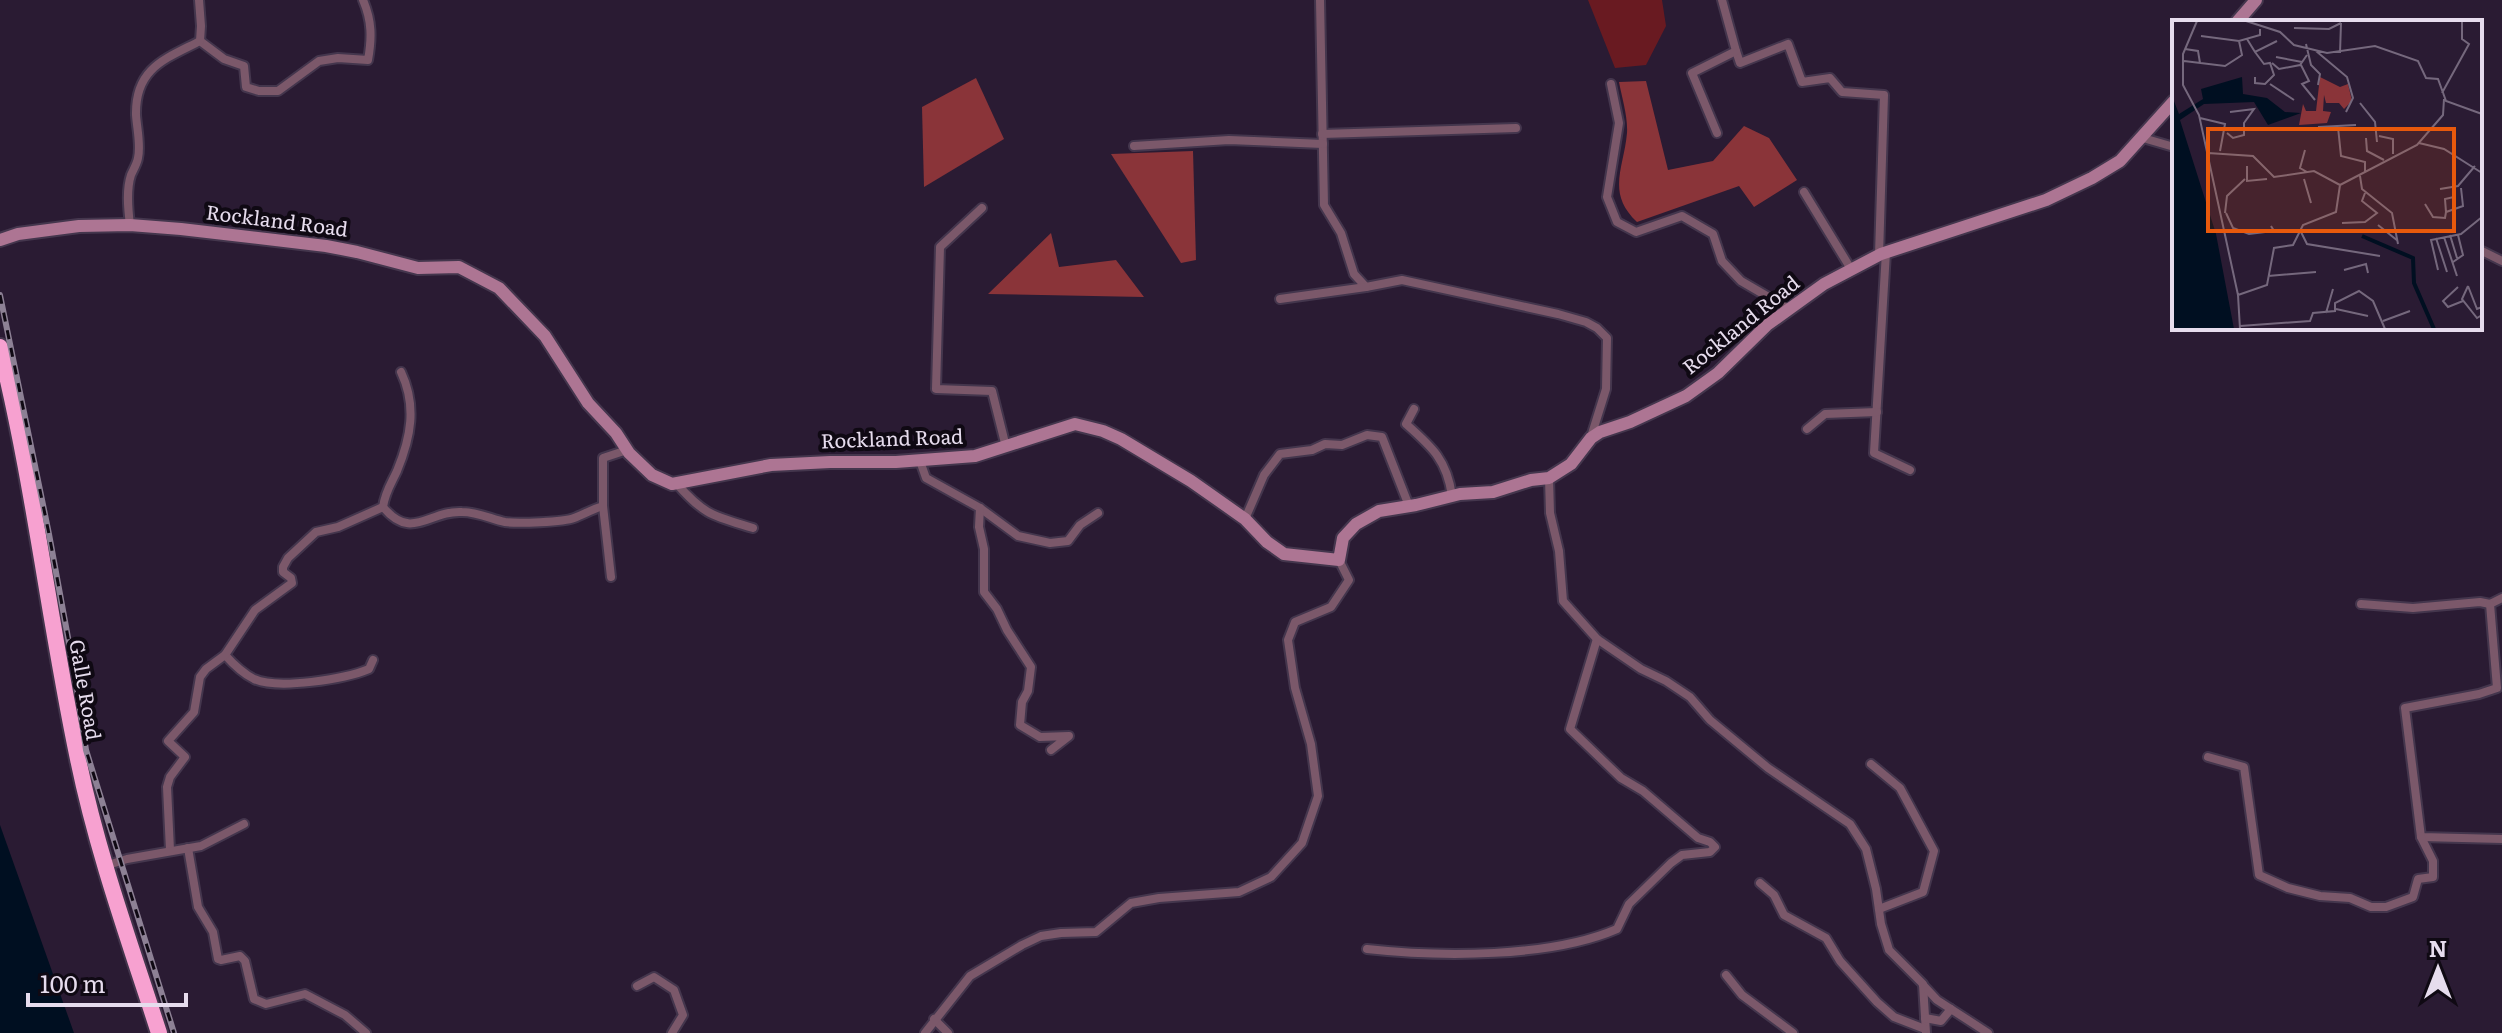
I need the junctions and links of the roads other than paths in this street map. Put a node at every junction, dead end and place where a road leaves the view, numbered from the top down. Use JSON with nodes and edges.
{"nodes":[{"id":1,"x":199,"y":0,"type":"edge"},
{"id":2,"x":363,"y":0,"type":"edge"},
{"id":3,"x":1320,"y":0,"type":"edge"},
{"id":4,"x":1722,"y":0,"type":"edge"},
{"id":5,"x":2256,"y":0,"type":"edge"},
{"id":6,"x":2239,"y":20,"type":"edge"},
{"id":7,"x":200,"y":41,"type":"junction"},
{"id":8,"x":1736,"y":51,"type":"junction"},
{"id":9,"x":1611,"y":84,"type":"dead end"},
{"id":10,"x":2172,"y":103,"type":"edge"},
{"id":11,"x":1516,"y":128,"type":"dead end"},
{"id":12,"x":1717,"y":133,"type":"dead end"},
{"id":13,"x":2143,"y":138,"type":"junction"},
{"id":14,"x":1322,"y":139,"type":"junction"},
{"id":15,"x":1134,"y":146,"type":"dead end"},
{"id":16,"x":2172,"y":146,"type":"edge"},
{"id":17,"x":1804,"y":192,"type":"dead end"},
{"id":18,"x":982,"y":208,"type":"dead end"},
{"id":19,"x":130,"y":225,"type":"junction"},
{"id":20,"x":0,"y":240,"type":"edge"},
{"id":21,"x":2482,"y":251,"type":"edge"},
{"id":22,"x":1882,"y":254,"type":"junction"},
{"id":23,"x":2502,"y":261,"type":"edge"},
{"id":24,"x":1851,"y":269,"type":"junction"},
{"id":25,"x":1366,"y":287,"type":"junction"},
{"id":26,"x":1280,"y":299,"type":"dead end"},
{"id":27,"x":1789,"y":309,"type":"junction"},
{"id":28,"x":0,"y":347,"type":"edge"},
{"id":29,"x":401,"y":372,"type":"dead end"},
{"id":30,"x":1414,"y":409,"type":"dead end"},
{"id":31,"x":1877,"y":412,"type":"junction"},
{"id":32,"x":1807,"y":429,"type":"dead end"},
{"id":33,"x":1591,"y":438,"type":"junction"},
{"id":34,"x":1006,"y":447,"type":"junction"},
{"id":35,"x":627,"y":450,"type":"junction"},
{"id":36,"x":920,"y":461,"type":"junction"},
{"id":37,"x":1910,"y":470,"type":"dead end"},
{"id":38,"x":1549,"y":478,"type":"junction"},
{"id":39,"x":677,"y":484,"type":"junction"},
{"id":40,"x":1452,"y":496,"type":"junction"},
{"id":41,"x":603,"y":506,"type":"junction"},
{"id":42,"x":1409,"y":506,"type":"junction"},
{"id":43,"x":383,"y":507,"type":"junction"},
{"id":44,"x":980,"y":508,"type":"junction"},
{"id":45,"x":1098,"y":513,"type":"dead end"},
{"id":46,"x":1245,"y":519,"type":"junction"},
{"id":47,"x":753,"y":528,"type":"dead end"},
{"id":48,"x":1339,"y":560,"type":"junction"},
{"id":49,"x":611,"y":577,"type":"dead end"},
{"id":50,"x":2502,"y":598,"type":"edge"},
{"id":51,"x":2361,"y":604,"type":"dead end"},
{"id":52,"x":2490,"y":604,"type":"junction"},
{"id":53,"x":1597,"y":639,"type":"junction"},
{"id":54,"x":225,"y":655,"type":"junction"},
{"id":55,"x":373,"y":660,"type":"dead end"},
{"id":56,"x":1051,"y":750,"type":"dead end"},
{"id":57,"x":2208,"y":757,"type":"dead end"},
{"id":58,"x":1871,"y":764,"type":"dead end"},
{"id":59,"x":244,"y":824,"type":"dead end"},
{"id":60,"x":2421,"y":837,"type":"junction"},
{"id":61,"x":2502,"y":839,"type":"edge"},
{"id":62,"x":188,"y":848,"type":"junction"},
{"id":63,"x":170,"y":850,"type":"junction"},
{"id":64,"x":105,"y":866,"type":"junction"},
{"id":65,"x":1760,"y":883,"type":"dead end"},
{"id":66,"x":1879,"y":909,"type":"junction"},
{"id":67,"x":1367,"y":949,"type":"dead end"},
{"id":68,"x":1726,"y":975,"type":"dead end"},
{"id":69,"x":1923,"y":984,"type":"junction"},
{"id":70,"x":637,"y":986,"type":"dead end"},
{"id":71,"x":1951,"y":1009,"type":"junction"},
{"id":72,"x":1925,"y":1018,"type":"junction"},
{"id":73,"x":934,"y":1019,"type":"junction"},
{"id":74,"x":1928,"y":1032,"type":"edge"},
{"id":75,"x":159,"y":1033,"type":"edge"},
{"id":76,"x":366,"y":1033,"type":"edge"},
{"id":77,"x":672,"y":1033,"type":"edge"},
{"id":78,"x":925,"y":1033,"type":"edge"},
{"id":79,"x":948,"y":1033,"type":"edge"},
{"id":80,"x":1793,"y":1033,"type":"edge"},
{"id":81,"x":1988,"y":1033,"type":"edge"}],
"edges":[{"from":1,"to":7,"type":"street"},
{"from":2,"to":7,"type":"street"},
{"from":3,"to":14,"type":"street"},
{"from":4,"to":8,"type":"street"},
{"from":5,"to":6,"type":"street"},
{"from":7,"to":19,"type":"street"},
{"from":8,"to":12,"type":"street"},
{"from":8,"to":22,"type":"street"},
{"from":9,"to":27,"type":"street"},
{"from":10,"to":13,"type":"street","name":"Rockland Road"},
{"from":11,"to":14,"type":"street"},
{"from":13,"to":16,"type":"street"},
{"from":13,"to":22,"type":"street","name":"Rockland Road"},
{"from":14,"to":15,"type":"street"},
{"from":14,"to":25,"type":"street"},
{"from":17,"to":24,"type":"street"},
{"from":18,"to":34,"type":"street"},
{"from":19,"to":20,"type":"street","name":"Rockland Road"},
{"from":19,"to":35,"type":"street","name":"Rockland Road"},
{"from":21,"to":23,"type":"street"},
{"from":22,"to":24,"type":"street","name":"Rockland Road"},
{"from":22,"to":31,"type":"street"},
{"from":24,"to":27,"type":"street","name":"Rockland Road"},
{"from":25,"to":26,"type":"street"},
{"from":25,"to":33,"type":"street"},
{"from":27,"to":33,"type":"street","name":"Rockland Road"},
{"from":28,"to":64,"type":"highway","name":"Galle Road"},
{"from":29,"to":43,"type":"street"},
{"from":30,"to":40,"type":"street"},
{"from":31,"to":32,"type":"street"},
{"from":31,"to":37,"type":"street"},
{"from":33,"to":38,"type":"street","name":"Rockland Road"},
{"from":34,"to":36,"type":"street","name":"Rockland Road"},
{"from":34,"to":46,"type":"street","name":"Rockland Road"},
{"from":35,"to":39,"type":"street","name":"Rockland Road"},
{"from":35,"to":41,"type":"street"},
{"from":36,"to":39,"type":"street","name":"Rockland Road"},
{"from":36,"to":44,"type":"street"},
{"from":38,"to":40,"type":"street","name":"Rockland Road"},
{"from":38,"to":53,"type":"street"},
{"from":39,"to":47,"type":"street"},
{"from":40,"to":42,"type":"street","name":"Rockland Road"},
{"from":41,"to":43,"type":"street"},
{"from":41,"to":49,"type":"street"},
{"from":42,"to":46,"type":"street"},
{"from":42,"to":48,"type":"street","name":"Rockland Road"},
{"from":43,"to":54,"type":"street"},
{"from":44,"to":45,"type":"street"},
{"from":44,"to":56,"type":"street"},
{"from":46,"to":48,"type":"street","name":"Rockland Road"},
{"from":48,"to":73,"type":"street"},
{"from":50,"to":52,"type":"street"},
{"from":51,"to":52,"type":"street"},
{"from":52,"to":60,"type":"street"},
{"from":53,"to":66,"type":"street"},
{"from":53,"to":67,"type":"street"},
{"from":54,"to":55,"type":"street"},
{"from":54,"to":63,"type":"street"},
{"from":57,"to":60,"type":"street"},
{"from":58,"to":66,"type":"street"},
{"from":59,"to":62,"type":"street"},
{"from":60,"to":61,"type":"street"},
{"from":62,"to":63,"type":"street"},
{"from":62,"to":76,"type":"street"},
{"from":63,"to":64,"type":"street"},
{"from":64,"to":75,"type":"highway","name":"Galle Road"},
{"from":65,"to":74,"type":"street"},
{"from":66,"to":69,"type":"street"},
{"from":68,"to":80,"type":"street"},
{"from":69,"to":71,"type":"street"},
{"from":69,"to":72,"type":"street"},
{"from":70,"to":77,"type":"street"},
{"from":71,"to":72,"type":"street"},
{"from":71,"to":81,"type":"street"},
{"from":72,"to":74,"type":"street"},
{"from":73,"to":78,"type":"street"},
{"from":73,"to":79,"type":"street"}]}
